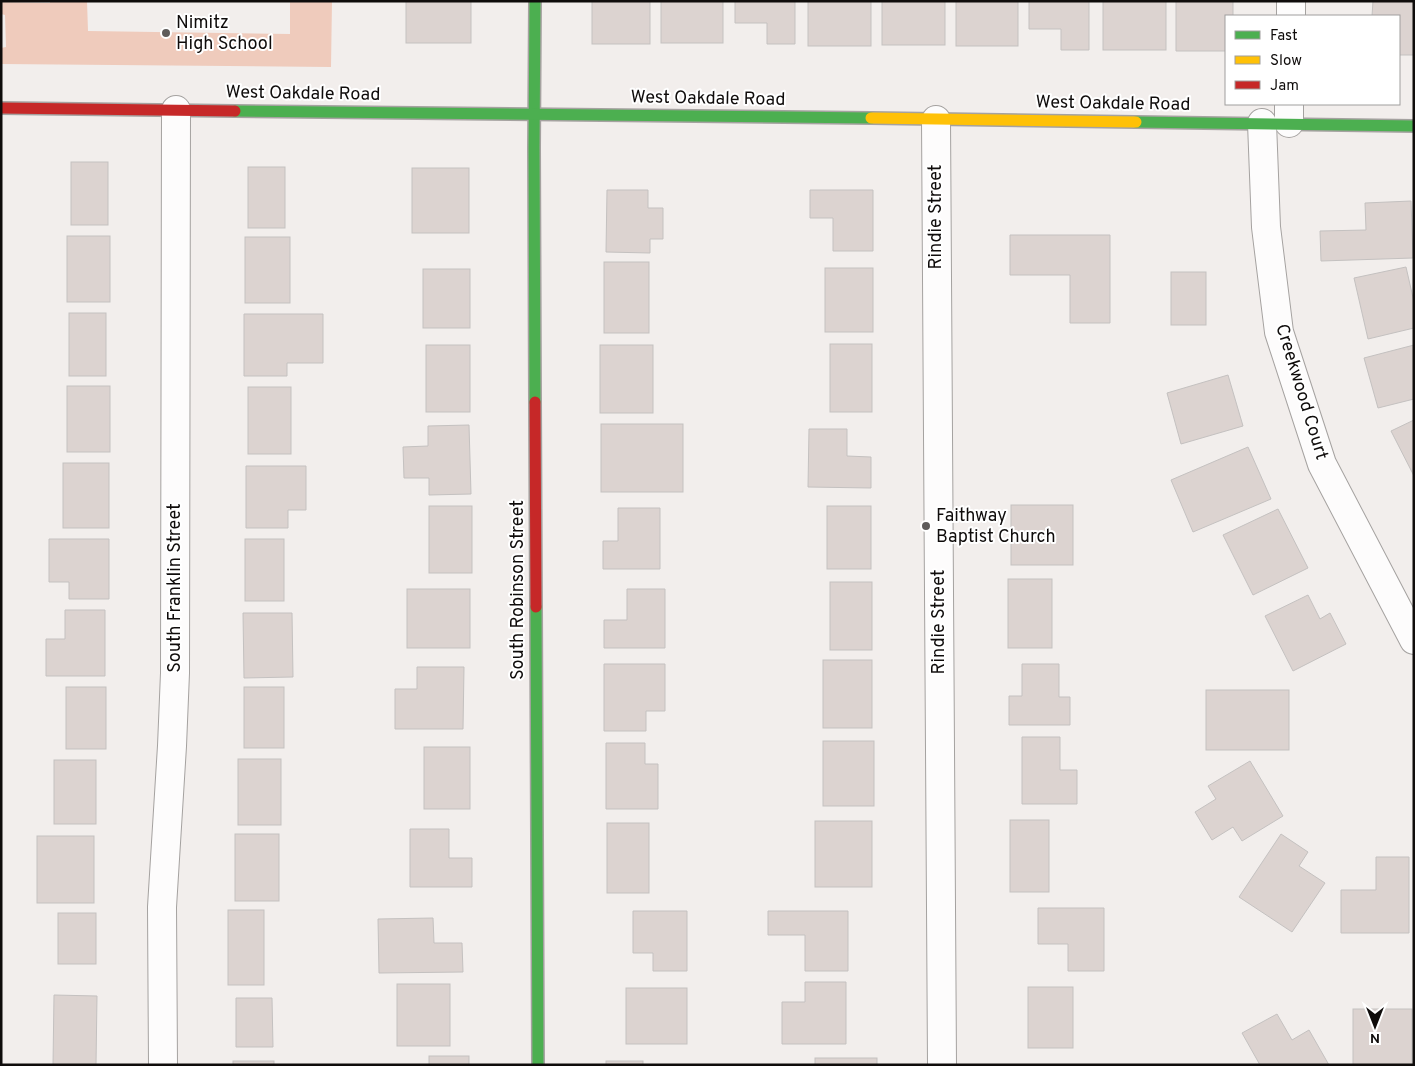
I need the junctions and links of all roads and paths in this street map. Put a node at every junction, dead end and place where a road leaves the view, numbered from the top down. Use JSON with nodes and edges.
{"nodes":[{"id":1,"x":535,"y":1,"type":"edge"},
{"id":2,"x":1291,"y":1,"type":"edge"},
{"id":3,"x":1291,"y":15,"type":"edge"},
{"id":4,"x":1,"y":108,"type":"edge"},
{"id":5,"x":176,"y":110,"type":"junction"},
{"id":6,"x":1289,"y":114,"type":"edge"},
{"id":7,"x":534,"y":115,"type":"junction"},
{"id":8,"x":936,"y":120,"type":"junction"},
{"id":9,"x":1262,"y":123,"type":"junction"},
{"id":10,"x":1414,"y":126,"type":"edge"},
{"id":11,"x":1414,"y":640,"type":"edge"},
{"id":12,"x":163,"y":1065,"type":"edge"},
{"id":13,"x":538,"y":1065,"type":"edge"},
{"id":14,"x":942,"y":1065,"type":"edge"}],
"edges":[{"from":1,"to":7,"type":"street","name":"South Robinson Street"},
{"from":2,"to":3,"type":"street"},
{"from":4,"to":5,"type":"street","name":"West Oakdale Road"},
{"from":5,"to":7,"type":"street","name":"West Oakdale Road"},
{"from":5,"to":12,"type":"street","name":"South Franklin Street"},
{"from":6,"to":9,"type":"street","name":"West Oakdale Road"},
{"from":6,"to":10,"type":"street","name":"West Oakdale Road"},
{"from":7,"to":8,"type":"street","name":"West Oakdale Road"},
{"from":7,"to":13,"type":"street","name":"South Robinson Street"},
{"from":8,"to":9,"type":"street","name":"West Oakdale Road"},
{"from":8,"to":14,"type":"street","name":"Rindie Street"},
{"from":9,"to":11,"type":"street","name":"Creekwood Court"}]}
